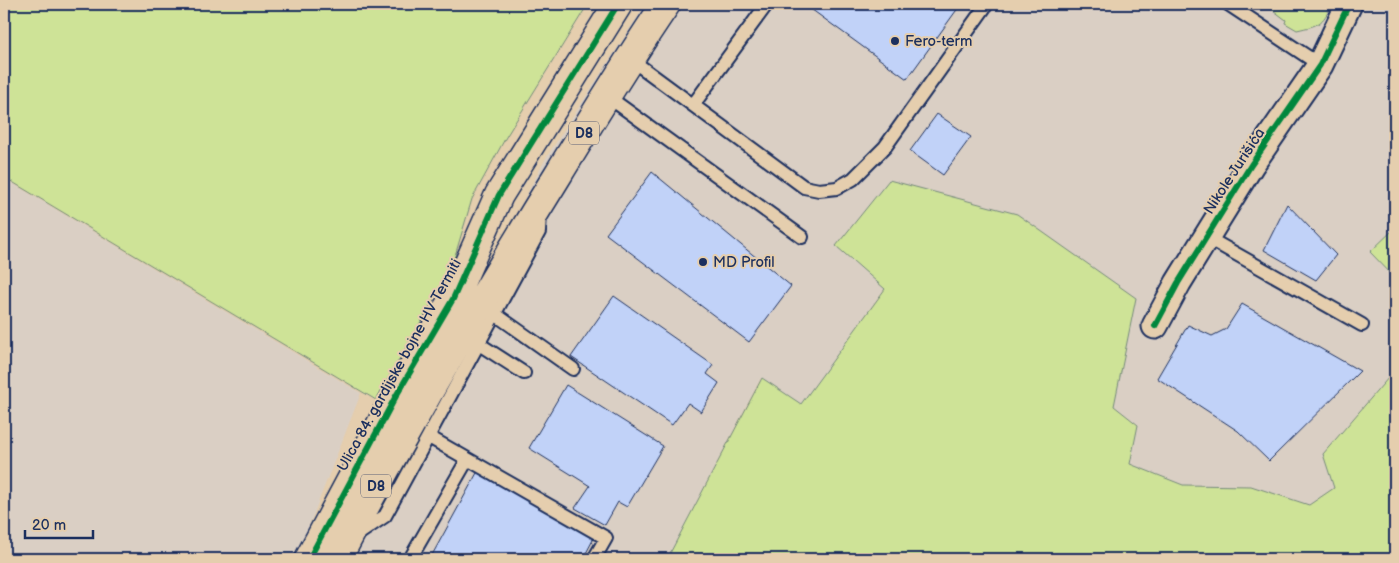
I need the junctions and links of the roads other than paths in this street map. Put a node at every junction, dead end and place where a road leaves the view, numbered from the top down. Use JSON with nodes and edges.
{"nodes":[{"id":1,"x":618,"y":4,"type":"edge"},
{"id":2,"x":666,"y":4,"type":"edge"},
{"id":3,"x":767,"y":4,"type":"edge"},
{"id":4,"x":987,"y":4,"type":"edge"},
{"id":5,"x":1228,"y":4,"type":"edge"},
{"id":6,"x":1349,"y":4,"type":"edge"},
{"id":7,"x":629,"y":58,"type":"junction"},
{"id":8,"x":1320,"y":65,"type":"junction"},
{"id":9,"x":607,"y":96,"type":"junction"},
{"id":10,"x":693,"y":104,"type":"junction"},
{"id":11,"x":540,"y":204,"type":"junction"},
{"id":12,"x":802,"y":237,"type":"dead end"},
{"id":13,"x":1206,"y":238,"type":"junction"},
{"id":14,"x":495,"y":314,"type":"junction"},
{"id":15,"x":1362,"y":325,"type":"dead end"},
{"id":16,"x":1155,"y":326,"type":"dead end"},
{"id":17,"x":479,"y":344,"type":"junction"},
{"id":18,"x":573,"y":369,"type":"dead end"},
{"id":19,"x":524,"y":373,"type":"dead end"},
{"id":20,"x":429,"y":437,"type":"junction"},
{"id":21,"x":467,"y":460,"type":"junction"},
{"id":22,"x":342,"y":550,"type":"edge"},
{"id":23,"x":309,"y":559,"type":"edge"},
{"id":24,"x":410,"y":559,"type":"edge"},
{"id":25,"x":594,"y":559,"type":"edge"}],
"edges":[{"from":1,"to":23,"type":"main road","name":"Ulica 84. gardijske bojne HV Termiti","number":"D8"},
{"from":2,"to":7,"type":"main road","number":"D8"},
{"from":3,"to":10,"type":"lane"},
{"from":4,"to":10,"type":"lane"},
{"from":5,"to":8,"type":"lane"},
{"from":6,"to":8,"type":"street","name":"Nikole Jurišića"},
{"from":7,"to":9,"type":"main road","number":"D8"},
{"from":7,"to":10,"type":"lane"},
{"from":8,"to":13,"type":"street","name":"Nikole Jurišića"},
{"from":9,"to":11,"type":"main road","number":"D8"},
{"from":9,"to":12,"type":"lane"},
{"from":11,"to":14,"type":"lane"},
{"from":11,"to":22,"type":"main road","number":"D8"},
{"from":13,"to":15,"type":"lane"},
{"from":13,"to":16,"type":"street","name":"Nikole Jurišića"},
{"from":14,"to":17,"type":"lane"},
{"from":14,"to":18,"type":"lane"},
{"from":17,"to":19,"type":"lane"},
{"from":17,"to":20,"type":"lane"},
{"from":20,"to":21,"type":"lane"},
{"from":20,"to":22,"type":"lane"},
{"from":21,"to":24,"type":"lane"},
{"from":21,"to":25,"type":"lane"}]}
